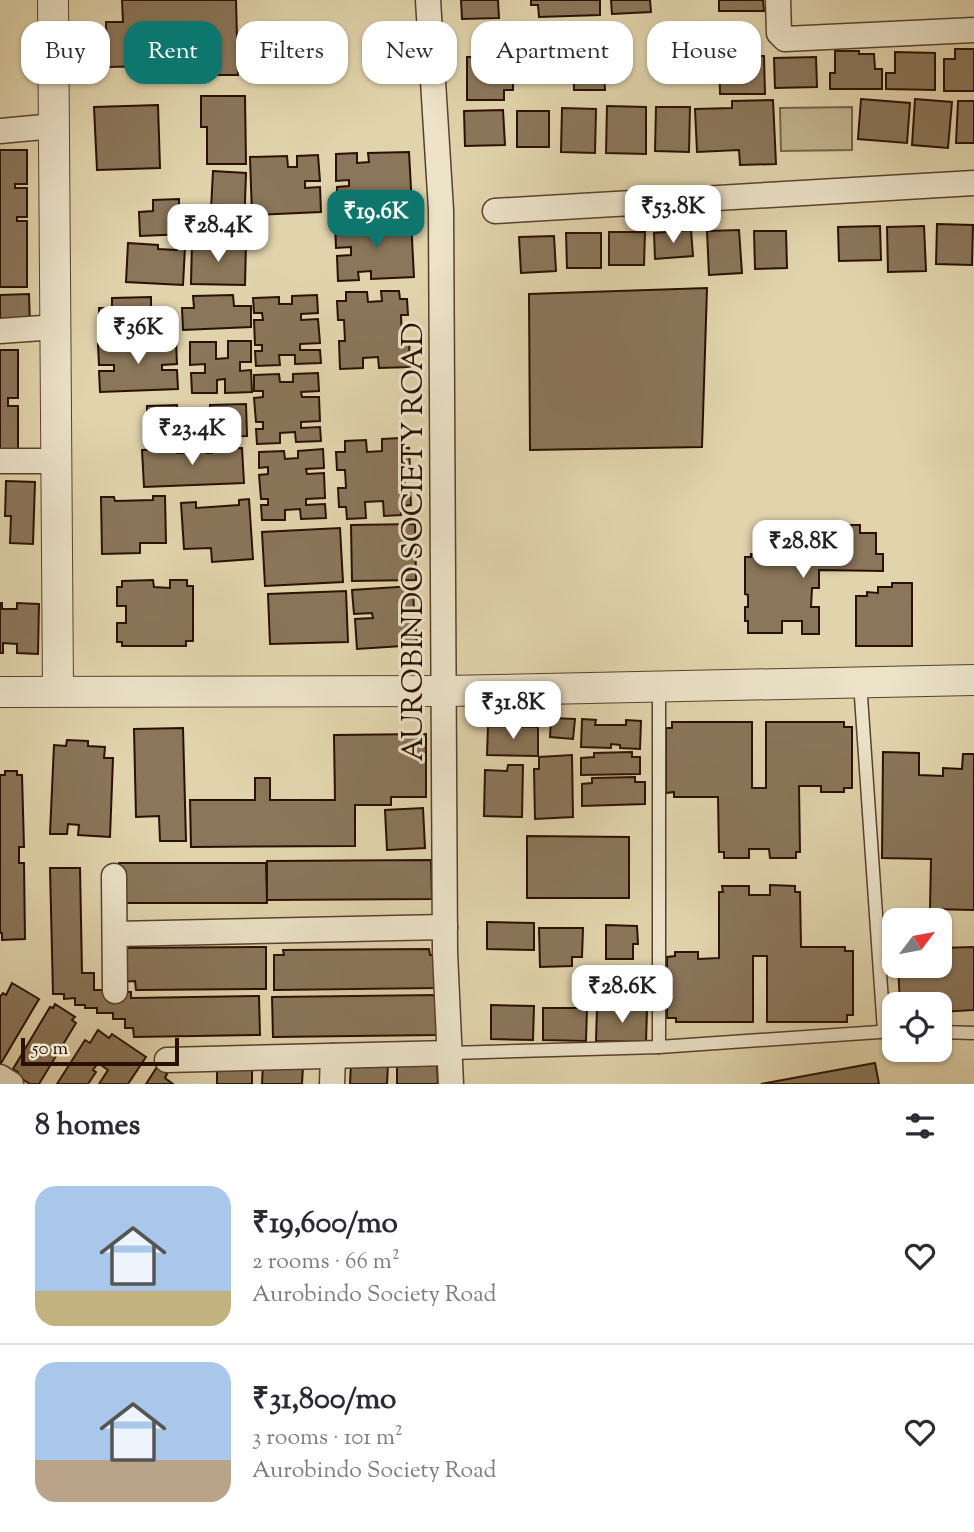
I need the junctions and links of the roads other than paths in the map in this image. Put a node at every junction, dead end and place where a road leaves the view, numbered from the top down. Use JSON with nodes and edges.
{"nodes":[{"id":1,"x":53,"y":0,"type":"edge"},
{"id":2,"x":428,"y":0,"type":"edge"},
{"id":3,"x":778,"y":0,"type":"edge"},
{"id":4,"x":974,"y":30,"type":"edge"},
{"id":5,"x":54,"y":126,"type":"junction"},
{"id":6,"x":0,"y":131,"type":"edge"},
{"id":7,"x":974,"y":183,"type":"edge"},
{"id":8,"x":495,"y":211,"type":"dead end"},
{"id":9,"x":56,"y":327,"type":"junction"},
{"id":10,"x":0,"y":331,"type":"edge"},
{"id":11,"x":0,"y":461,"type":"edge"},
{"id":12,"x":56,"y":461,"type":"junction"},
{"id":13,"x":974,"y":680,"type":"edge"},
{"id":14,"x":860,"y":682,"type":"junction"},
{"id":15,"x":659,"y":687,"type":"junction"},
{"id":16,"x":58,"y":691,"type":"junction"},
{"id":17,"x":445,"y":691,"type":"junction"},
{"id":18,"x":0,"y":692,"type":"edge"},
{"id":19,"x":114,"y":876,"type":"dead end"},
{"id":20,"x":445,"y":927,"type":"junction"},
{"id":21,"x":115,"y":934,"type":"junction"},
{"id":22,"x":115,"y":991,"type":"dead end"},
{"id":23,"x":886,"y":992,"type":"edge"},
{"id":24,"x":882,"y":1031,"type":"edge"},
{"id":25,"x":952,"y":1032,"type":"edge"},
{"id":26,"x":974,"y":1033,"type":"edge"},
{"id":27,"x":659,"y":1047,"type":"junction"},
{"id":28,"x":451,"y":1053,"type":"junction"},
{"id":29,"x":333,"y":1056,"type":"junction"},
{"id":30,"x":167,"y":1060,"type":"dead end"},
{"id":31,"x":0,"y":1077,"type":"edge"},
{"id":32,"x":11,"y":1084,"type":"edge"},
{"id":33,"x":331,"y":1084,"type":"edge"},
{"id":34,"x":451,"y":1084,"type":"edge"}],
"edges":[{"from":1,"to":5,"type":"street"},
{"from":2,"to":17,"type":"street","name":"AUROBINDO SOCIETY ROAD"},
{"from":3,"to":4,"type":"street"},
{"from":5,"to":6,"type":"street"},
{"from":5,"to":9,"type":"street"},
{"from":7,"to":8,"type":"street"},
{"from":9,"to":10,"type":"street"},
{"from":9,"to":12,"type":"street"},
{"from":11,"to":12,"type":"street"},
{"from":12,"to":16,"type":"street"},
{"from":13,"to":14,"type":"street"},
{"from":14,"to":15,"type":"street"},
{"from":14,"to":23,"type":"lane"},
{"from":15,"to":17,"type":"street"},
{"from":15,"to":27,"type":"lane"},
{"from":16,"to":17,"type":"street"},
{"from":16,"to":18,"type":"street"},
{"from":17,"to":20,"type":"street","name":"AUROBINDO SOCIETY ROAD"},
{"from":19,"to":21,"type":"street"},
{"from":20,"to":21,"type":"street"},
{"from":20,"to":28,"type":"street","name":"AUROBINDO SOCIETY ROAD"},
{"from":21,"to":22,"type":"street"},
{"from":24,"to":27,"type":"lane"},
{"from":25,"to":26,"type":"lane"},
{"from":27,"to":28,"type":"lane"},
{"from":28,"to":29,"type":"street"},
{"from":28,"to":34,"type":"street","name":"AUROBINDO SOCIETY ROAD"},
{"from":29,"to":30,"type":"street"},
{"from":29,"to":33,"type":"street"},
{"from":31,"to":32,"type":"street"}]}
